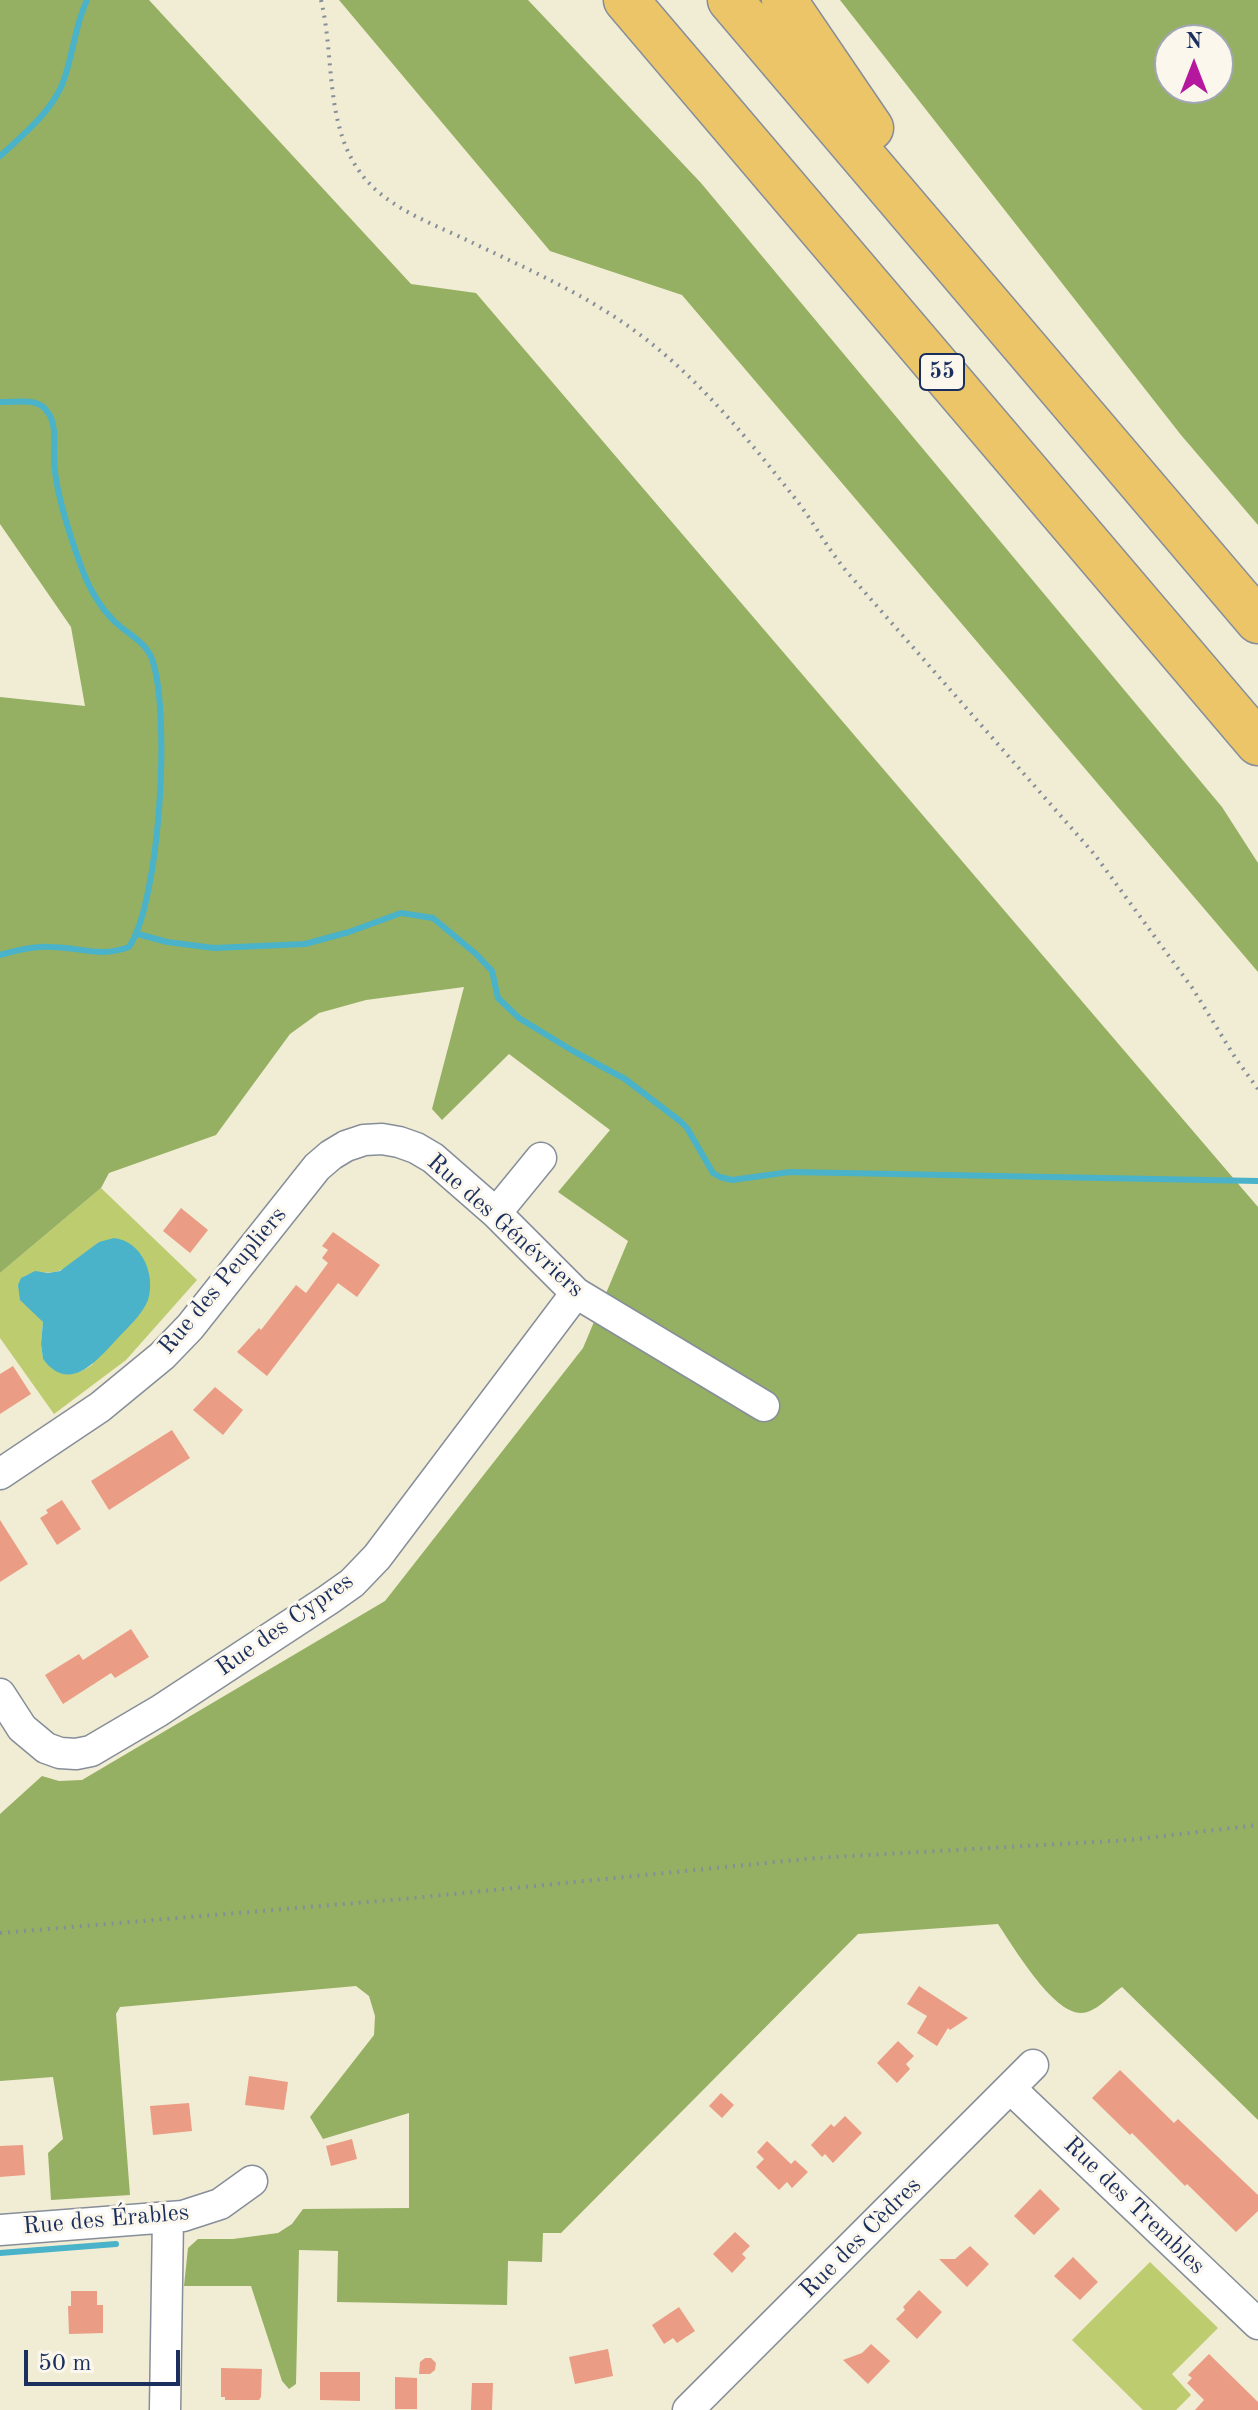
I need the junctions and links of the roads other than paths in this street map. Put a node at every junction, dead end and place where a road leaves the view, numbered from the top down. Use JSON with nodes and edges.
{"nodes":[{"id":1,"x":626,"y":0,"type":"edge"},
{"id":2,"x":730,"y":0,"type":"edge"},
{"id":3,"x":784,"y":0,"type":"edge"},
{"id":4,"x":1004,"y":321,"type":"junction"},
{"id":5,"x":1258,"y":621,"type":"edge"},
{"id":6,"x":1258,"y":743,"type":"edge"},
{"id":7,"x":364,"y":1140,"type":"joint"},
{"id":8,"x":541,"y":1158,"type":"dead end"},
{"id":9,"x":496,"y":1213,"type":"junction"},
{"id":10,"x":576,"y":1293,"type":"junction"},
{"id":11,"x":764,"y":1406,"type":"dead end"},
{"id":12,"x":0,"y":1474,"type":"edge"},
{"id":13,"x":0,"y":1694,"type":"edge"},
{"id":14,"x":1033,"y":2065,"type":"dead end"},
{"id":15,"x":1010,"y":2088,"type":"junction"},
{"id":16,"x":252,"y":2181,"type":"dead end"},
{"id":17,"x":168,"y":2218,"type":"junction"},
{"id":18,"x":0,"y":2230,"type":"edge"},
{"id":19,"x":1258,"y":2324,"type":"edge"},
{"id":20,"x":165,"y":2410,"type":"edge"},
{"id":21,"x":688,"y":2410,"type":"edge"}],
"edges":[{"from":1,"to":6,"type":"highway","number":"55"},
{"from":2,"to":4,"type":"highway"},
{"from":3,"to":4,"type":"highway"},
{"from":4,"to":5,"type":"highway"},
{"from":7,"to":9,"type":"street","name":"Rue des Génévriers"},
{"from":7,"to":12,"type":"street","name":"Rue des Peupliers"},
{"from":8,"to":9,"type":"street"},
{"from":9,"to":10,"type":"street","name":"Rue des Génévriers"},
{"from":10,"to":11,"type":"street","name":"Rue des Génévriers"},
{"from":10,"to":13,"type":"street","name":"Rue des Cypres"},
{"from":14,"to":15,"type":"street","name":"Rue des Cèdres"},
{"from":15,"to":19,"type":"street","name":"Rue des Trembles"},
{"from":15,"to":21,"type":"street","name":"Rue des Cèdres"},
{"from":16,"to":17,"type":"street","name":"Rue des Érables"},
{"from":17,"to":18,"type":"street","name":"Rue des Érables"},
{"from":17,"to":20,"type":"street"}]}
